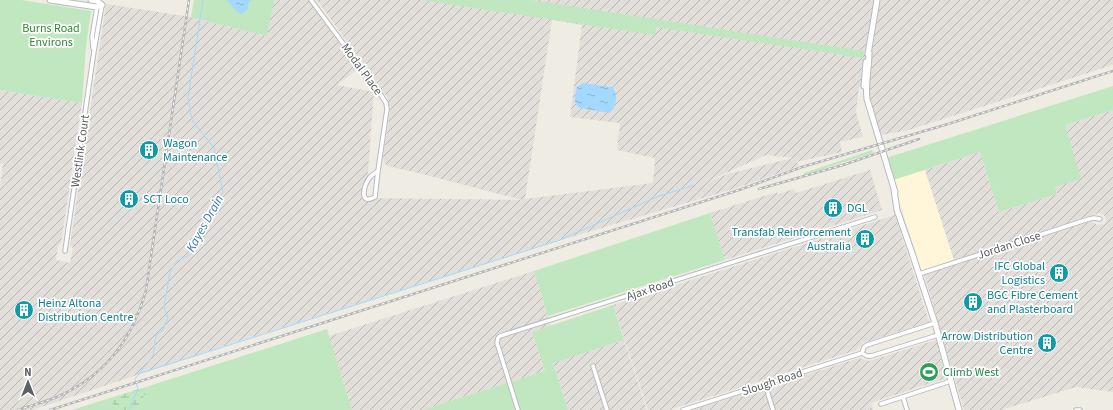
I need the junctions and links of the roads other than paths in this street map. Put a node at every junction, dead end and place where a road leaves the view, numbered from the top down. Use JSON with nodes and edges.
{"nodes":[{"id":1,"x":50,"y":0,"type":"edge"},
{"id":2,"x":91,"y":0,"type":"edge"},
{"id":3,"x":311,"y":0,"type":"edge"},
{"id":4,"x":877,"y":0,"type":"edge"},
{"id":5,"x":99,"y":3,"type":"edge"},
{"id":6,"x":378,"y":171,"type":"junction"},
{"id":7,"x":375,"y":198,"type":"junction"},
{"id":8,"x":381,"y":198,"type":"dead end"},
{"id":9,"x":875,"y":217,"type":"dead end"},
{"id":10,"x":1100,"y":219,"type":"dead end"},
{"id":11,"x":65,"y":251,"type":"dead end"},
{"id":12,"x":919,"y":274,"type":"junction"},
{"id":13,"x":935,"y":324,"type":"junction"},
{"id":14,"x":938,"y":335,"type":"junction"},
{"id":15,"x":862,"y":353,"type":"junction"},
{"id":16,"x":593,"y":366,"type":"dead end"},
{"id":17,"x":951,"y":381,"type":"junction"},
{"id":18,"x":765,"y":384,"type":"junction"},
{"id":19,"x":903,"y":397,"type":"junction"},
{"id":20,"x":881,"y":404,"type":"dead end"},
{"id":21,"x":518,"y":410,"type":"edge"},
{"id":22,"x":606,"y":410,"type":"edge"},
{"id":23,"x":683,"y":410,"type":"edge"},
{"id":24,"x":773,"y":410,"type":"edge"},
{"id":25,"x":907,"y":410,"type":"edge"},
{"id":26,"x":959,"y":410,"type":"edge"},
{"id":27,"x":1076,"y":410,"type":"edge"},
{"id":28,"x":1080,"y":410,"type":"edge"}],
"edges":[{"from":1,"to":5,"type":"main road"},
{"from":2,"to":5,"type":"main road"},
{"from":3,"to":6,"type":"street","name":"Modal Place"},
{"from":4,"to":12,"type":"main road"},
{"from":5,"to":11,"type":"street","name":"Westlink Court"},
{"from":6,"to":7,"type":"street","name":"Modal Place"},
{"from":6,"to":7,"type":"street"},
{"from":7,"to":8,"type":"street"},
{"from":9,"to":21,"type":"street","name":"Ajax Road"},
{"from":10,"to":12,"type":"street","name":"Jordan Close"},
{"from":12,"to":13,"type":"main road"},
{"from":13,"to":14,"type":"main road"},
{"from":13,"to":15,"type":"street","name":"Slough Road"},
{"from":14,"to":15,"type":"street","name":"Slough Road"},
{"from":14,"to":17,"type":"main road"},
{"from":15,"to":18,"type":"street","name":"Slough Road"},
{"from":16,"to":22,"type":"street"},
{"from":17,"to":19,"type":"street"},
{"from":17,"to":26,"type":"main road"},
{"from":18,"to":23,"type":"street","name":"Slough Road"},
{"from":18,"to":24,"type":"street"},
{"from":19,"to":20,"type":"street"},
{"from":19,"to":25,"type":"street"},
{"from":27,"to":28,"type":"street"}]}
